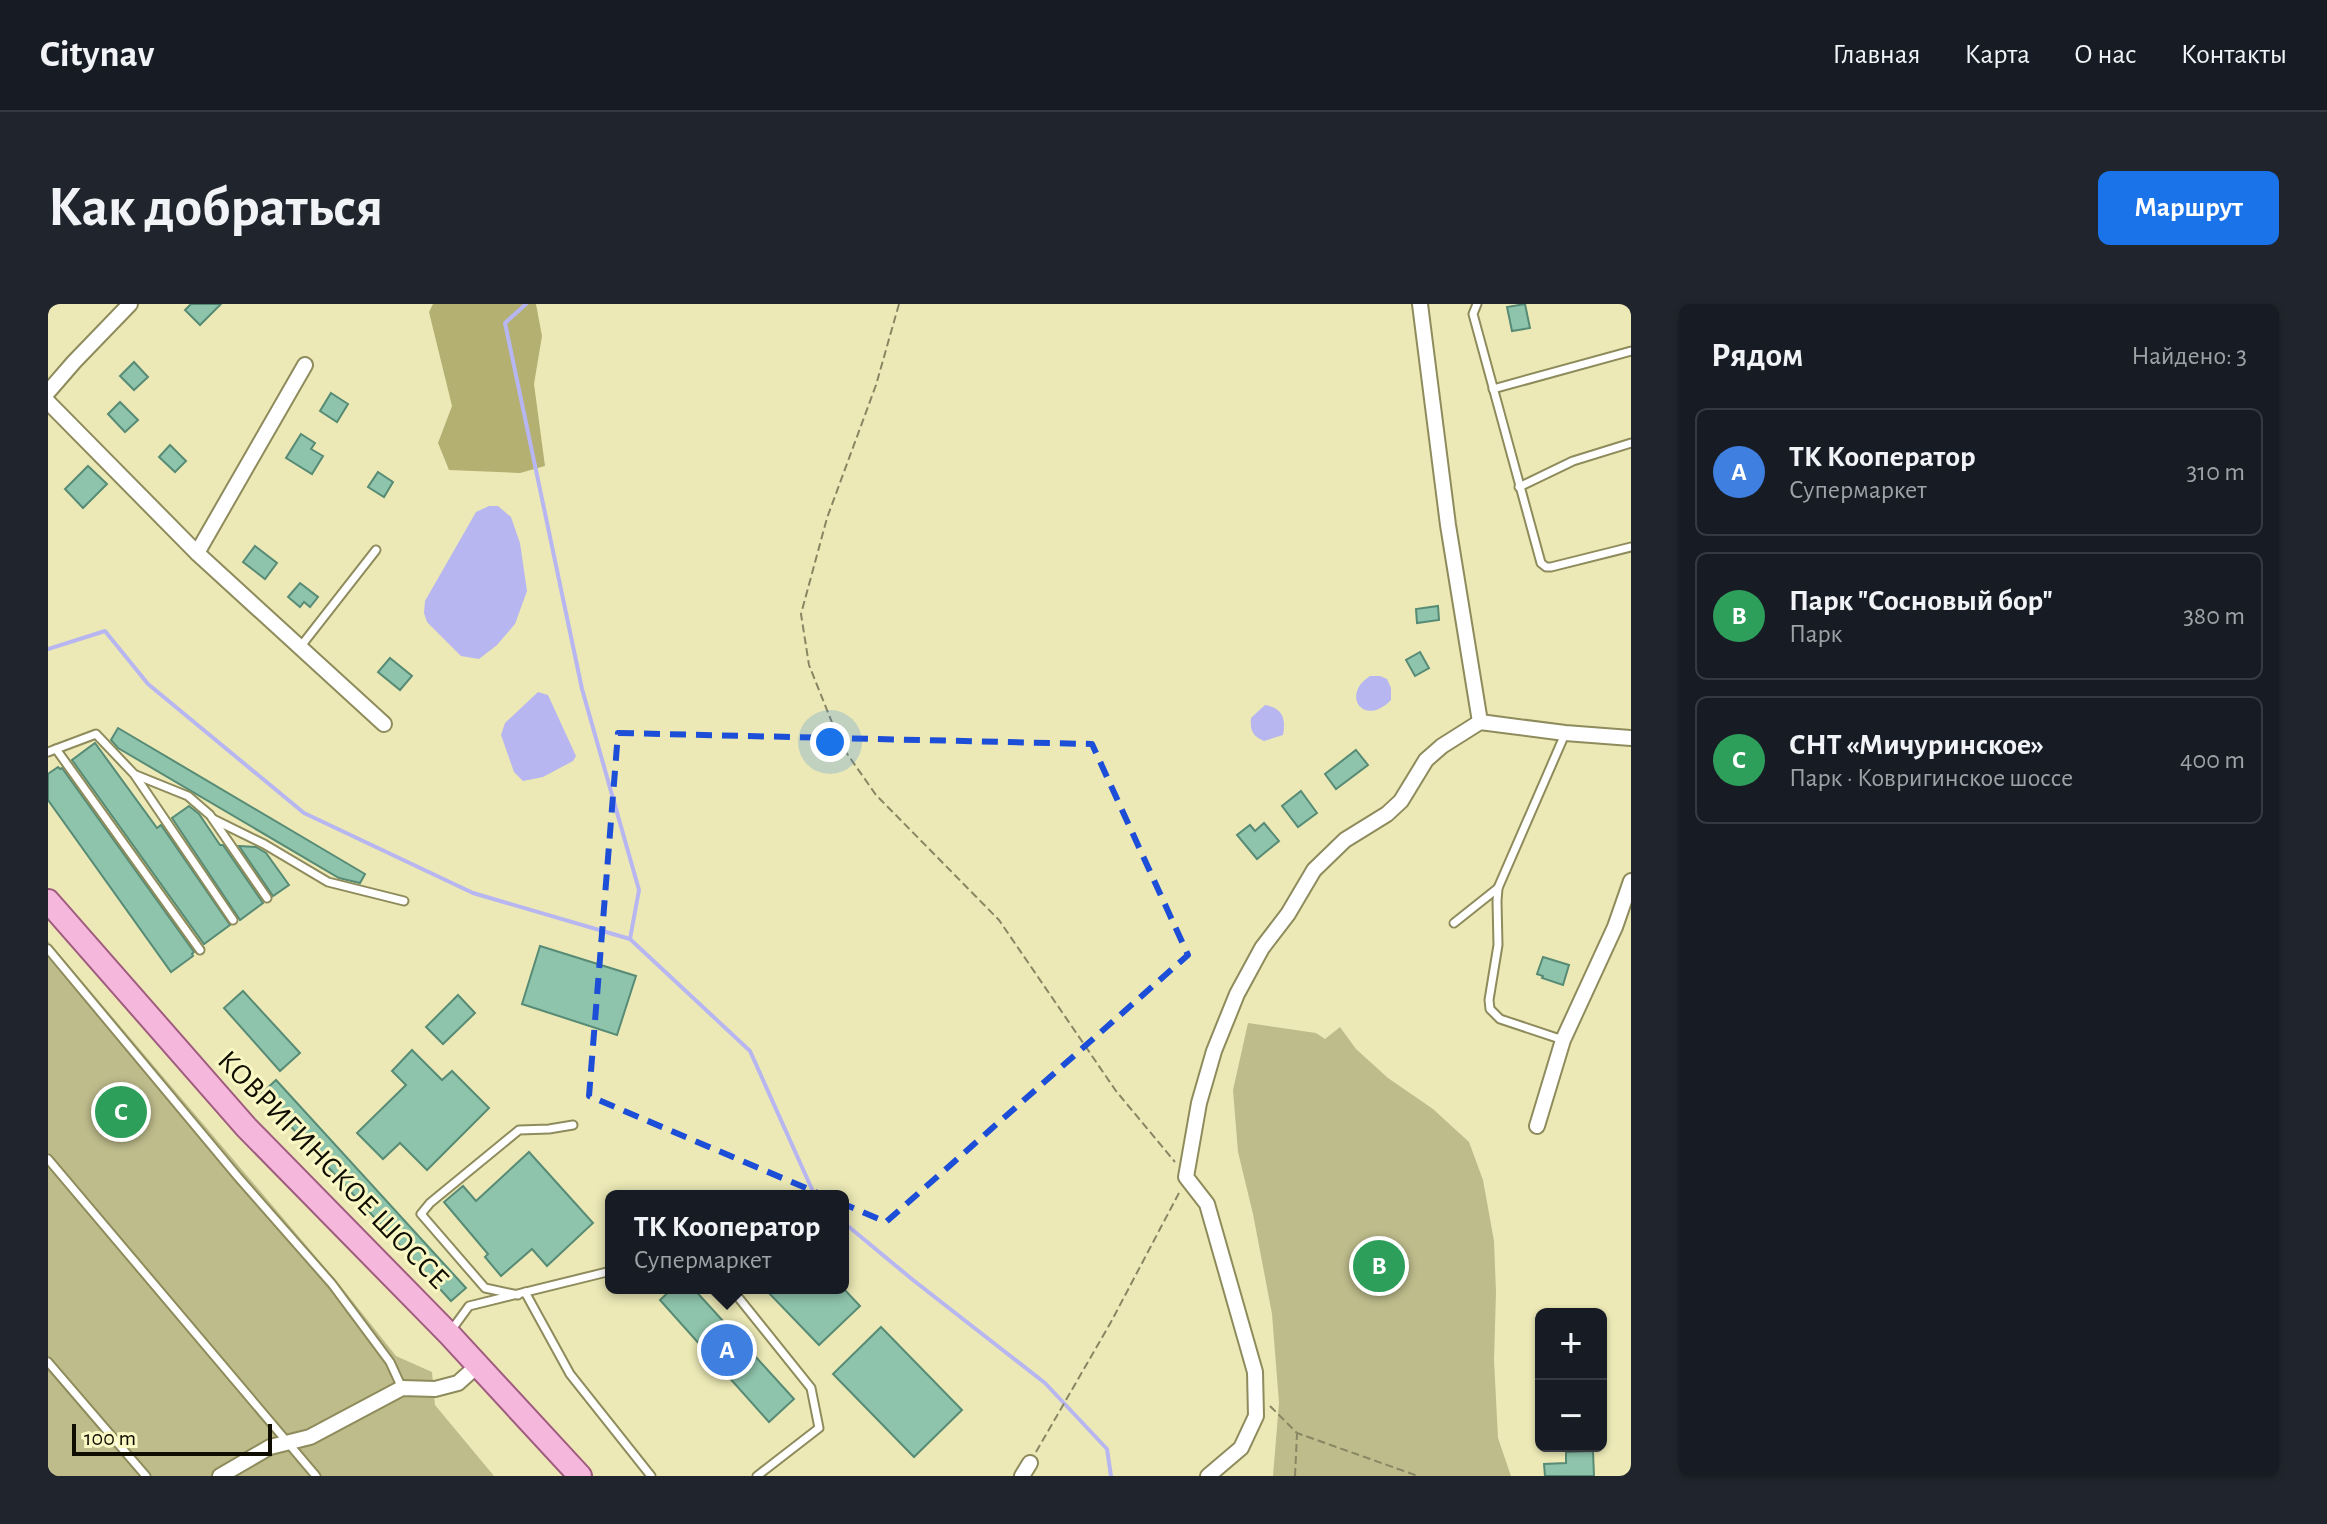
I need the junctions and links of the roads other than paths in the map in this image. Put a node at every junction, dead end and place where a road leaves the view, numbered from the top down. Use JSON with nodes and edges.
{"nodes":[{"id":1,"x":130,"y":304,"type":"edge"},
{"id":2,"x":1420,"y":304,"type":"edge"},
{"id":3,"x":1477,"y":304,"type":"edge"},
{"id":4,"x":1631,"y":351,"type":"edge"},
{"id":5,"x":305,"y":365,"type":"dead end"},
{"id":6,"x":1493,"y":389,"type":"junction"},
{"id":7,"x":48,"y":392,"type":"edge"},
{"id":8,"x":48,"y":402,"type":"edge"},
{"id":9,"x":1631,"y":443,"type":"edge"},
{"id":10,"x":1519,"y":487,"type":"junction"},
{"id":11,"x":1631,"y":547,"type":"edge"},
{"id":12,"x":376,"y":550,"type":"dead end"},
{"id":13,"x":197,"y":553,"type":"junction"},
{"id":14,"x":301,"y":646,"type":"junction"},
{"id":15,"x":1480,"y":722,"type":"junction"},
{"id":16,"x":384,"y":724,"type":"dead end"},
{"id":17,"x":1565,"y":733,"type":"junction"},
{"id":18,"x":1631,"y":738,"type":"edge"},
{"id":19,"x":52,"y":750,"type":"edge"},
{"id":20,"x":134,"y":774,"type":"junction"},
{"id":21,"x":213,"y":819,"type":"junction"},
{"id":22,"x":1631,"y":881,"type":"edge"},
{"id":23,"x":1498,"y":888,"type":"junction"},
{"id":24,"x":267,"y":898,"type":"dead end"},
{"id":25,"x":48,"y":901,"type":"edge"},
{"id":26,"x":404,"y":901,"type":"dead end"},
{"id":27,"x":233,"y":920,"type":"dead end"},
{"id":28,"x":1454,"y":923,"type":"dead end"},
{"id":29,"x":48,"y":949,"type":"edge"},
{"id":30,"x":200,"y":950,"type":"dead end"},
{"id":31,"x":1563,"y":1040,"type":"junction"},
{"id":32,"x":573,"y":1125,"type":"dead end"},
{"id":33,"x":1537,"y":1126,"type":"dead end"},
{"id":34,"x":48,"y":1159,"type":"edge"},
{"id":35,"x":605,"y":1273,"type":"edge"},
{"id":36,"x":521,"y":1294,"type":"junction"},
{"id":37,"x":736,"y":1294,"type":"edge"},
{"id":38,"x":449,"y":1334,"type":"junction"},
{"id":39,"x":48,"y":1362,"type":"edge"},
{"id":40,"x":478,"y":1365,"type":"junction"},
{"id":41,"x":402,"y":1388,"type":"junction"},
{"id":42,"x":287,"y":1443,"type":"junction"},
{"id":43,"x":146,"y":1476,"type":"edge"},
{"id":44,"x":220,"y":1476,"type":"edge"},
{"id":45,"x":316,"y":1476,"type":"edge"},
{"id":46,"x":580,"y":1476,"type":"edge"},
{"id":47,"x":651,"y":1476,"type":"edge"},
{"id":48,"x":757,"y":1476,"type":"edge"},
{"id":49,"x":1208,"y":1476,"type":"edge"}],
"edges":[{"from":1,"to":7,"type":"street"},
{"from":2,"to":15,"type":"street"},
{"from":3,"to":6,"type":"lane"},
{"from":4,"to":6,"type":"lane"},
{"from":5,"to":13,"type":"street"},
{"from":6,"to":10,"type":"lane"},
{"from":8,"to":13,"type":"street"},
{"from":9,"to":10,"type":"lane"},
{"from":10,"to":11,"type":"lane"},
{"from":12,"to":14,"type":"lane"},
{"from":13,"to":14,"type":"street"},
{"from":14,"to":16,"type":"street"},
{"from":15,"to":17,"type":"street"},
{"from":15,"to":49,"type":"street"},
{"from":17,"to":18,"type":"street"},
{"from":17,"to":23,"type":"lane"},
{"from":19,"to":20,"type":"lane"},
{"from":19,"to":30,"type":"lane"},
{"from":20,"to":21,"type":"lane"},
{"from":20,"to":27,"type":"lane"},
{"from":21,"to":24,"type":"lane"},
{"from":21,"to":26,"type":"lane"},
{"from":22,"to":31,"type":"street"},
{"from":23,"to":28,"type":"lane"},
{"from":23,"to":31,"type":"lane"},
{"from":25,"to":38,"type":"main road","name":"КОВРИГИНСКОЕ ШОССЕ"},
{"from":29,"to":41,"type":"lane"},
{"from":31,"to":33,"type":"street"},
{"from":32,"to":36,"type":"lane"},
{"from":34,"to":42,"type":"lane"},
{"from":35,"to":36,"type":"lane"},
{"from":36,"to":38,"type":"lane"},
{"from":36,"to":47,"type":"lane"},
{"from":37,"to":48,"type":"lane"},
{"from":38,"to":40,"type":"main road","name":"КОВРИГИНСКОЕ ШОССЕ"},
{"from":39,"to":43,"type":"lane"},
{"from":40,"to":41,"type":"street"},
{"from":40,"to":46,"type":"main road","name":"КОВРИГИНСКОЕ ШОССЕ"},
{"from":41,"to":42,"type":"street"},
{"from":42,"to":44,"type":"street"},
{"from":42,"to":45,"type":"lane"}]}
